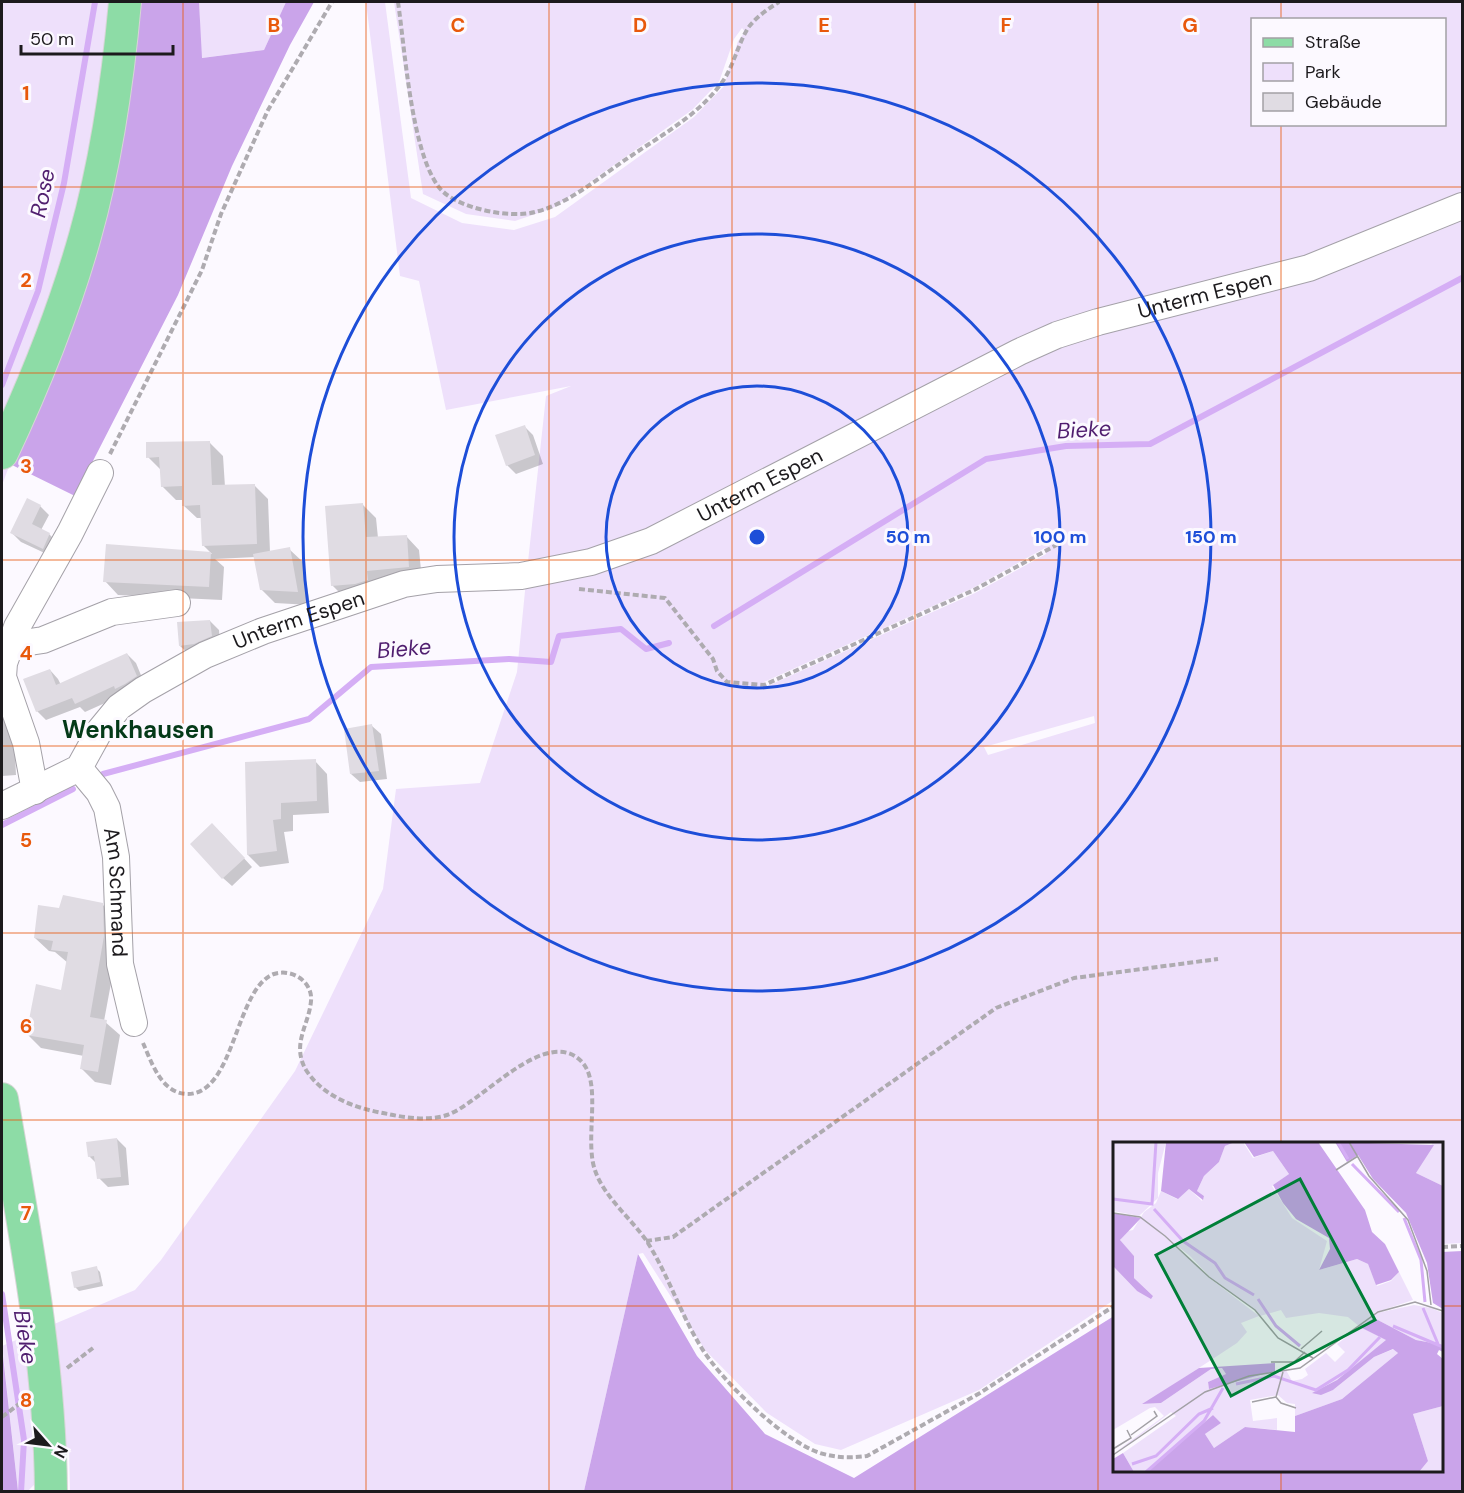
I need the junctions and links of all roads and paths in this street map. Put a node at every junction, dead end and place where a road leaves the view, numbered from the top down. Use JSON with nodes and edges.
{"nodes":[{"id":1,"x":126,"y":2,"type":"edge"},
{"id":2,"x":332,"y":2,"type":"edge"},
{"id":3,"x":398,"y":2,"type":"edge"},
{"id":4,"x":778,"y":2,"type":"edge"},
{"id":5,"x":1462,"y":207,"type":"edge"},
{"id":6,"x":2,"y":453,"type":"edge"},
{"id":7,"x":100,"y":473,"type":"joint"},
{"id":8,"x":1060,"y":543,"type":"dead end"},
{"id":9,"x":570,"y":588,"type":"dead end"},
{"id":10,"x":177,"y":603,"type":"dead end"},
{"id":11,"x":10,"y":645,"type":"junction"},
{"id":12,"x":79,"y":768,"type":"junction"},
{"id":13,"x":35,"y":790,"type":"junction"},
{"id":14,"x":2,"y":806,"type":"edge"},
{"id":15,"x":1218,"y":959,"type":"dead end"},
{"id":16,"x":134,"y":1023,"type":"joint"},
{"id":17,"x":2,"y":1099,"type":"edge"},
{"id":18,"x":646,"y":1241,"type":"junction"},
{"id":19,"x":1462,"y":1246,"type":"edge"},
{"id":20,"x":1443,"y":1247,"type":"edge"},
{"id":21,"x":1113,"y":1307,"type":"edge"},
{"id":22,"x":51,"y":1491,"type":"edge"}],
"edges":[{"from":1,"to":6,"type":"main road"},
{"from":2,"to":7,"type":"path"},
{"from":3,"to":4,"type":"path"},
{"from":5,"to":12,"type":"street","name":"Unterm Espen"},
{"from":7,"to":11,"type":"street"},
{"from":8,"to":9,"type":"path"},
{"from":10,"to":11,"type":"street"},
{"from":11,"to":13,"type":"street"},
{"from":12,"to":13,"type":"street"},
{"from":12,"to":16,"type":"street","name":"Am Schmand"},
{"from":13,"to":14,"type":"street"},
{"from":15,"to":18,"type":"path"},
{"from":16,"to":18,"type":"path"},
{"from":17,"to":22,"type":"main road"},
{"from":18,"to":21,"type":"path"},
{"from":19,"to":20,"type":"path"}]}
